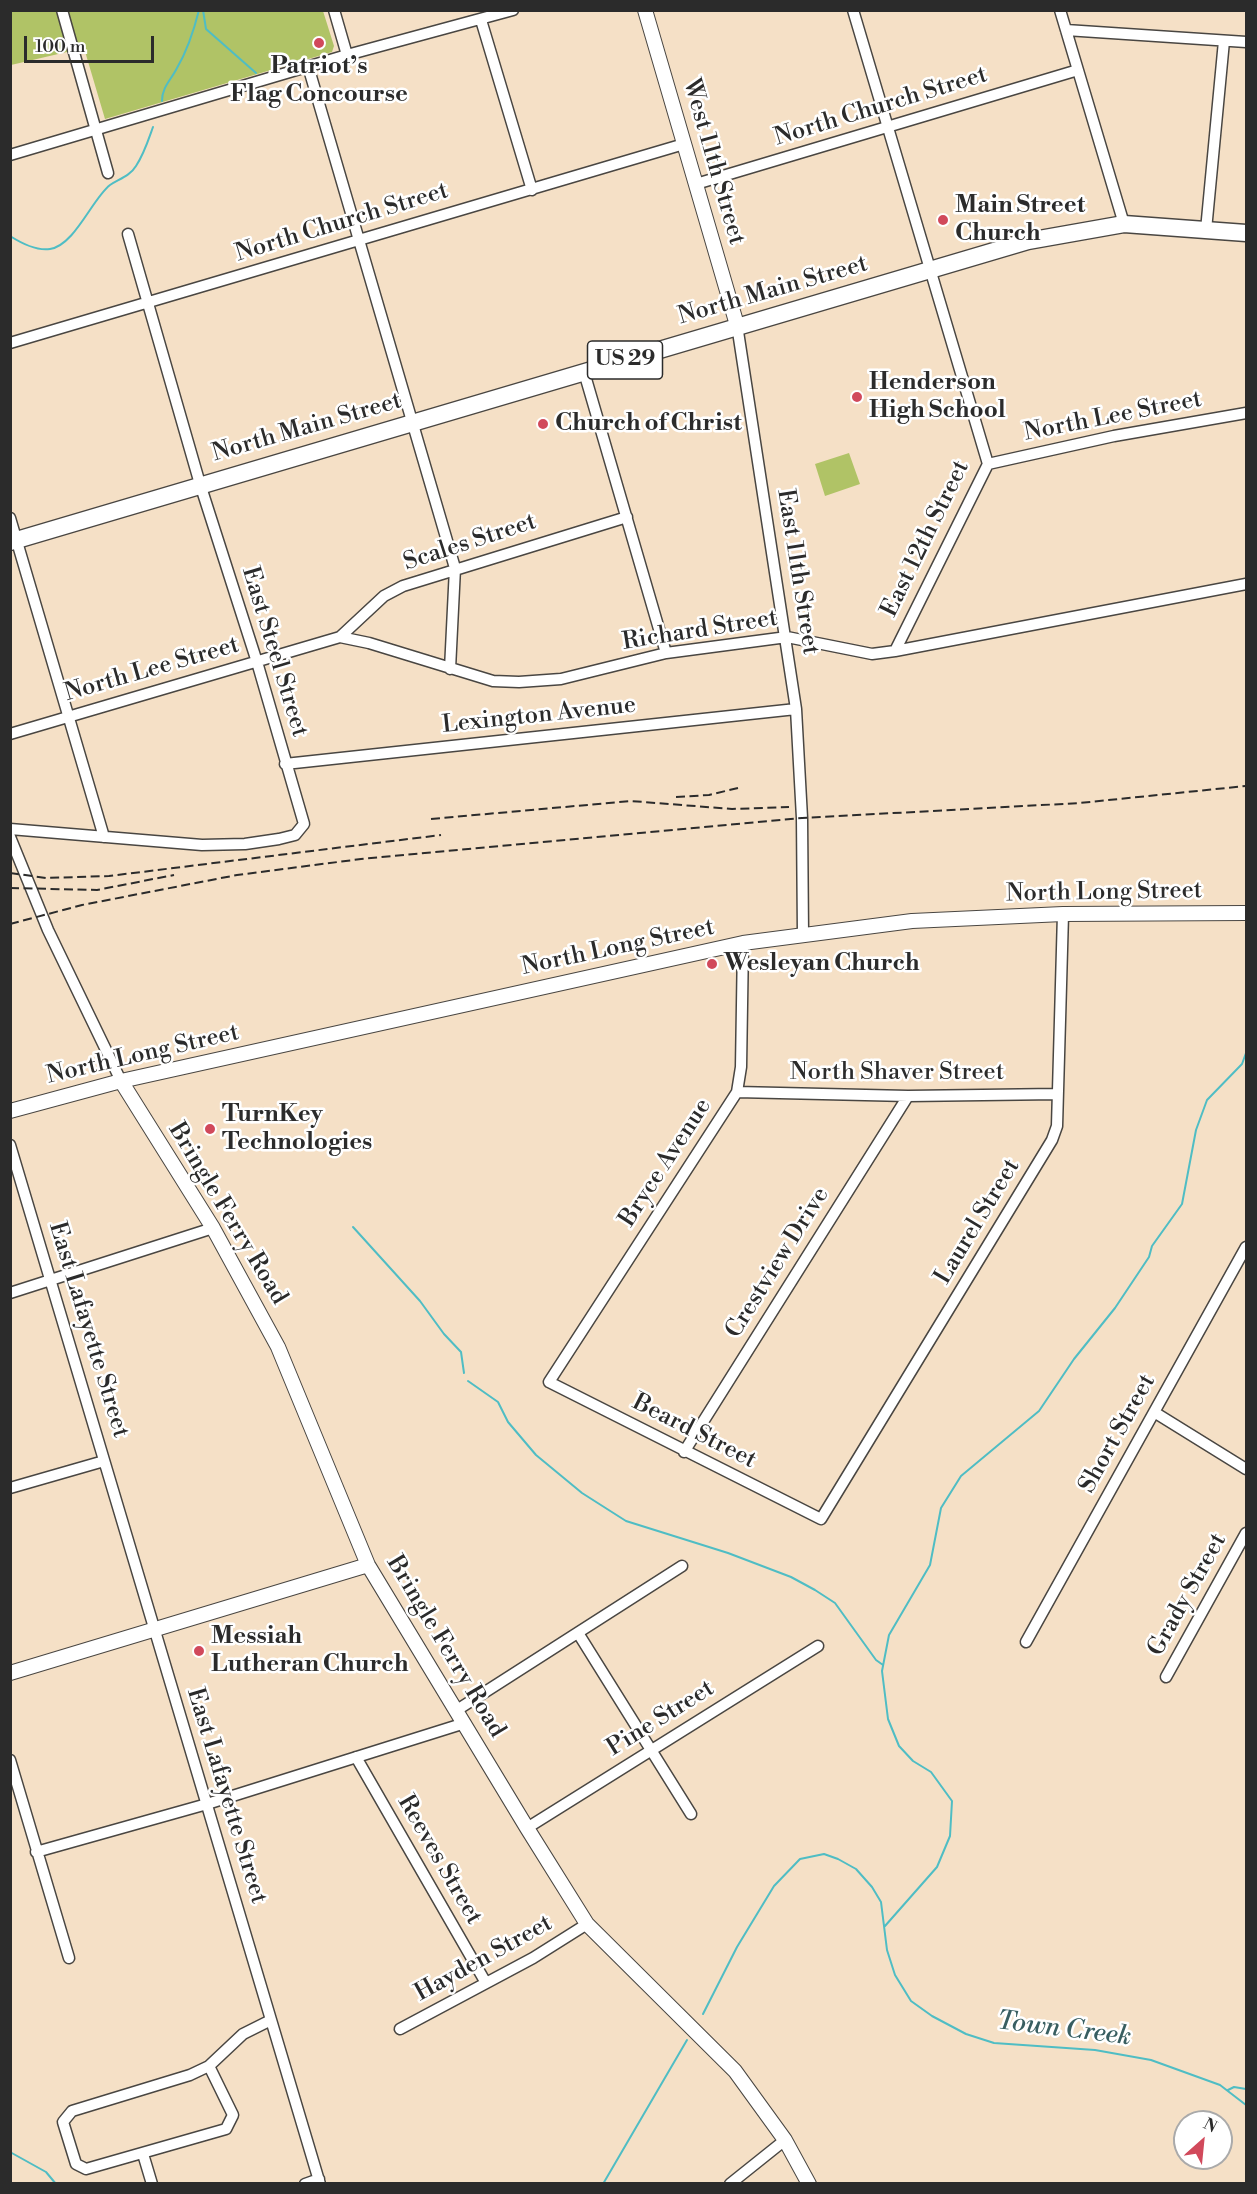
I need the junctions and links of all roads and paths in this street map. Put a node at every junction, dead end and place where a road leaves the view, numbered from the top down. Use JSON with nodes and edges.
{"nodes":[{"id":1,"x":62,"y":10,"type":"edge"},
{"id":2,"x":334,"y":10,"type":"edge"},
{"id":3,"x":513,"y":10,"type":"edge"},
{"id":4,"x":645,"y":10,"type":"edge"},
{"id":5,"x":853,"y":10,"type":"edge"},
{"id":6,"x":1060,"y":10,"type":"edge"},
{"id":7,"x":481,"y":20,"type":"junction"},
{"id":8,"x":1066,"y":30,"type":"junction"},
{"id":9,"x":1224,"y":41,"type":"junction"},
{"id":10,"x":1246,"y":42,"type":"edge"},
{"id":11,"x":347,"y":55,"type":"junction"},
{"id":12,"x":308,"y":66,"type":"junction"},
{"id":13,"x":1078,"y":70,"type":"junction"},
{"id":14,"x":887,"y":127,"type":"junction"},
{"id":15,"x":97,"y":129,"type":"junction"},
{"id":16,"x":684,"y":144,"type":"junction"},
{"id":17,"x":10,"y":155,"type":"edge"},
{"id":18,"x":108,"y":173,"type":"dead end"},
{"id":19,"x":696,"y":184,"type":"junction"},
{"id":20,"x":532,"y":190,"type":"junction"},
{"id":21,"x":1124,"y":224,"type":"junction"},
{"id":22,"x":1206,"y":230,"type":"junction"},
{"id":23,"x":1246,"y":233,"type":"edge"},
{"id":24,"x":128,"y":234,"type":"dead end"},
{"id":25,"x":359,"y":239,"type":"junction"},
{"id":26,"x":928,"y":271,"type":"junction"},
{"id":27,"x":149,"y":304,"type":"junction"},
{"id":28,"x":736,"y":326,"type":"junction"},
{"id":29,"x":10,"y":343,"type":"edge"},
{"id":30,"x":584,"y":372,"type":"junction"},
{"id":31,"x":1246,"y":413,"type":"edge"},
{"id":32,"x":413,"y":421,"type":"junction"},
{"id":33,"x":988,"y":464,"type":"junction"},
{"id":34,"x":200,"y":484,"type":"junction"},
{"id":35,"x":627,"y":517,"type":"junction"},
{"id":36,"x":10,"y":518,"type":"edge"},
{"id":37,"x":14,"y":541,"type":"edge"},
{"id":38,"x":456,"y":568,"type":"junction"},
{"id":39,"x":1246,"y":584,"type":"edge"},
{"id":40,"x":340,"y":637,"type":"junction"},
{"id":41,"x":787,"y":637,"type":"junction"},
{"id":42,"x":895,"y":651,"type":"junction"},
{"id":43,"x":666,"y":653,"type":"junction"},
{"id":44,"x":257,"y":662,"type":"junction"},
{"id":45,"x":450,"y":669,"type":"junction"},
{"id":46,"x":796,"y":709,"type":"junction"},
{"id":47,"x":68,"y":716,"type":"junction"},
{"id":48,"x":10,"y":734,"type":"edge"},
{"id":49,"x":285,"y":764,"type":"junction"},
{"id":50,"x":10,"y":829,"type":"edge"},
{"id":51,"x":10,"y":837,"type":"edge"},
{"id":52,"x":104,"y":837,"type":"junction"},
{"id":53,"x":1246,"y":913,"type":"edge"},
{"id":54,"x":1063,"y":914,"type":"junction"},
{"id":55,"x":803,"y":935,"type":"junction"},
{"id":56,"x":744,"y":943,"type":"junction"},
{"id":57,"x":121,"y":1081,"type":"junction"},
{"id":58,"x":737,"y":1092,"type":"junction"},
{"id":59,"x":1057,"y":1094,"type":"junction"},
{"id":60,"x":908,"y":1096,"type":"junction"},
{"id":61,"x":10,"y":1111,"type":"edge"},
{"id":62,"x":10,"y":1145,"type":"edge"},
{"id":63,"x":213,"y":1228,"type":"junction"},
{"id":64,"x":1246,"y":1247,"type":"edge"},
{"id":65,"x":51,"y":1280,"type":"junction"},
{"id":66,"x":10,"y":1293,"type":"edge"},
{"id":67,"x":549,"y":1382,"type":"joint"},
{"id":68,"x":1154,"y":1412,"type":"junction"},
{"id":69,"x":684,"y":1452,"type":"junction"},
{"id":70,"x":104,"y":1461,"type":"junction"},
{"id":71,"x":1246,"y":1469,"type":"edge"},
{"id":72,"x":10,"y":1488,"type":"edge"},
{"id":73,"x":821,"y":1519,"type":"joint"},
{"id":74,"x":1246,"y":1533,"type":"edge"},
{"id":75,"x":368,"y":1565,"type":"junction"},
{"id":76,"x":682,"y":1566,"type":"dead end"},
{"id":77,"x":154,"y":1628,"type":"junction"},
{"id":78,"x":578,"y":1633,"type":"junction"},
{"id":79,"x":1026,"y":1642,"type":"dead end"},
{"id":80,"x":818,"y":1646,"type":"dead end"},
{"id":81,"x":10,"y":1672,"type":"edge"},
{"id":82,"x":1166,"y":1677,"type":"dead end"},
{"id":83,"x":457,"y":1710,"type":"junction"},
{"id":84,"x":465,"y":1723,"type":"junction"},
{"id":85,"x":652,"y":1749,"type":"junction"},
{"id":86,"x":356,"y":1757,"type":"junction"},
{"id":87,"x":10,"y":1760,"type":"edge"},
{"id":88,"x":207,"y":1804,"type":"junction"},
{"id":89,"x":691,"y":1814,"type":"dead end"},
{"id":90,"x":527,"y":1828,"type":"junction"},
{"id":91,"x":36,"y":1852,"type":"junction"},
{"id":92,"x":587,"y":1924,"type":"junction"},
{"id":93,"x":69,"y":1958,"type":"dead end"},
{"id":94,"x":486,"y":1983,"type":"junction"},
{"id":95,"x":272,"y":2020,"type":"junction"},
{"id":96,"x":400,"y":2029,"type":"dead end"},
{"id":97,"x":209,"y":2066,"type":"junction"},
{"id":98,"x":785,"y":2140,"type":"junction"},
{"id":99,"x":143,"y":2154,"type":"junction"},
{"id":100,"x":320,"y":2181,"type":"edge"},
{"id":101,"x":152,"y":2184,"type":"edge"},
{"id":102,"x":305,"y":2184,"type":"edge"},
{"id":103,"x":730,"y":2184,"type":"edge"},
{"id":104,"x":810,"y":2184,"type":"edge"}],
"edges":[{"from":1,"to":15,"type":"street"},
{"from":2,"to":11,"type":"street"},
{"from":3,"to":7,"type":"street"},
{"from":4,"to":16,"type":"street","name":"West 11th Street"},
{"from":5,"to":14,"type":"street","name":"East 12th Street"},
{"from":6,"to":8,"type":"street"},
{"from":7,"to":11,"type":"street"},
{"from":7,"to":20,"type":"street"},
{"from":8,"to":9,"type":"street"},
{"from":8,"to":13,"type":"street"},
{"from":9,"to":10,"type":"street"},
{"from":9,"to":22,"type":"street"},
{"from":11,"to":12,"type":"street"},
{"from":12,"to":15,"type":"street"},
{"from":12,"to":25,"type":"street"},
{"from":13,"to":14,"type":"street","name":"North Church Street"},
{"from":13,"to":21,"type":"street"},
{"from":14,"to":19,"type":"street","name":"North Church Street"},
{"from":14,"to":26,"type":"street","name":"East 12th Street"},
{"from":15,"to":17,"type":"street"},
{"from":15,"to":18,"type":"street"},
{"from":16,"to":19,"type":"street","name":"West 11th Street"},
{"from":16,"to":20,"type":"street","name":"North Church Street"},
{"from":19,"to":28,"type":"street","name":"West 11th Street"},
{"from":20,"to":25,"type":"street","name":"North Church Street"},
{"from":21,"to":22,"type":"main road","name":"North Main Street","number":"US 29"},
{"from":21,"to":26,"type":"main road","name":"North Main Street","number":"US 29"},
{"from":22,"to":23,"type":"main road","name":"North Main Street","number":"US 29"},
{"from":24,"to":27,"type":"street","name":"East Steel Street"},
{"from":25,"to":27,"type":"street","name":"North Church Street"},
{"from":25,"to":32,"type":"street"},
{"from":26,"to":28,"type":"main road","name":"North Main Street","number":"US 29"},
{"from":26,"to":33,"type":"street","name":"East 12th Street"},
{"from":27,"to":29,"type":"street","name":"North Church Street"},
{"from":27,"to":34,"type":"street","name":"East Steel Street"},
{"from":28,"to":30,"type":"main road","name":"North Main Street","number":"US 29"},
{"from":28,"to":41,"type":"street","name":"East 11th Street"},
{"from":30,"to":32,"type":"main road","name":"North Main Street","number":"US 29"},
{"from":30,"to":35,"type":"street"},
{"from":31,"to":33,"type":"street","name":"North Lee Street"},
{"from":32,"to":34,"type":"main road","name":"North Main Street","number":"US 29"},
{"from":32,"to":38,"type":"street"},
{"from":33,"to":42,"type":"street","name":"East 12th Street"},
{"from":34,"to":37,"type":"main road","name":"North Main Street","number":"US 29"},
{"from":34,"to":44,"type":"street","name":"East Steel Street"},
{"from":35,"to":38,"type":"street","name":"Scales Street"},
{"from":35,"to":43,"type":"street"},
{"from":36,"to":37,"type":"street"},
{"from":37,"to":47,"type":"street"},
{"from":38,"to":40,"type":"street","name":"Scales Street"},
{"from":38,"to":45,"type":"street"},
{"from":39,"to":42,"type":"street","name":"Richard Street"},
{"from":40,"to":44,"type":"street","name":"North Lee Street"},
{"from":40,"to":45,"type":"street","name":"Richard Street"},
{"from":41,"to":42,"type":"street","name":"Richard Street"},
{"from":41,"to":43,"type":"street","name":"Richard Street"},
{"from":41,"to":46,"type":"street","name":"East 11th Street"},
{"from":43,"to":45,"type":"street","name":"Richard Street"},
{"from":44,"to":47,"type":"street","name":"North Lee Street"},
{"from":44,"to":49,"type":"street","name":"East Steel Street"},
{"from":46,"to":49,"type":"street","name":"Lexington Avenue"},
{"from":46,"to":55,"type":"street","name":"East 11th Street"},
{"from":47,"to":48,"type":"street","name":"North Lee Street"},
{"from":47,"to":52,"type":"street"},
{"from":49,"to":52,"type":"street","name":"East Steel Street"},
{"from":50,"to":52,"type":"street"},
{"from":51,"to":57,"type":"street"},
{"from":53,"to":54,"type":"street","name":"North Long Street"},
{"from":54,"to":55,"type":"street","name":"North Long Street"},
{"from":54,"to":59,"type":"street","name":"Laurel Street"},
{"from":55,"to":56,"type":"street","name":"North Long Street"},
{"from":56,"to":57,"type":"street","name":"North Long Street"},
{"from":56,"to":58,"type":"street","name":"Bryce Avenue"},
{"from":57,"to":61,"type":"street","name":"North Long Street"},
{"from":57,"to":63,"type":"street","name":"Bringle Ferry Road"},
{"from":58,"to":60,"type":"street","name":"North Shaver Street"},
{"from":58,"to":67,"type":"street","name":"Bryce Avenue"},
{"from":59,"to":60,"type":"street","name":"North Shaver Street"},
{"from":59,"to":73,"type":"street","name":"Laurel Street"},
{"from":60,"to":69,"type":"street","name":"Crestview Drive"},
{"from":62,"to":65,"type":"street","name":"East Lafayette Street"},
{"from":63,"to":65,"type":"street"},
{"from":63,"to":75,"type":"street","name":"Bringle Ferry Road"},
{"from":64,"to":68,"type":"street","name":"Short Street"},
{"from":65,"to":66,"type":"street"},
{"from":65,"to":70,"type":"street","name":"East Lafayette Street"},
{"from":67,"to":69,"type":"street","name":"Beard Street"},
{"from":68,"to":71,"type":"street"},
{"from":68,"to":79,"type":"street","name":"Short Street"},
{"from":69,"to":73,"type":"street","name":"Beard Street"},
{"from":70,"to":72,"type":"street"},
{"from":70,"to":77,"type":"street","name":"East Lafayette Street"},
{"from":74,"to":82,"type":"street","name":"Grady Street"},
{"from":75,"to":77,"type":"street"},
{"from":75,"to":83,"type":"street","name":"Bringle Ferry Road"},
{"from":76,"to":78,"type":"street"},
{"from":77,"to":81,"type":"street"},
{"from":77,"to":88,"type":"street","name":"East Lafayette Street"},
{"from":78,"to":83,"type":"street"},
{"from":78,"to":85,"type":"street"},
{"from":80,"to":85,"type":"street","name":"Pine Street"},
{"from":83,"to":84,"type":"street","name":"Bringle Ferry Road"},
{"from":84,"to":86,"type":"street"},
{"from":84,"to":90,"type":"street","name":"Bringle Ferry Road"},
{"from":85,"to":89,"type":"street"},
{"from":85,"to":90,"type":"street","name":"Pine Street"},
{"from":86,"to":88,"type":"street"},
{"from":86,"to":94,"type":"street","name":"Reeves Street"},
{"from":87,"to":91,"type":"street"},
{"from":88,"to":91,"type":"street"},
{"from":88,"to":95,"type":"street","name":"East Lafayette Street"},
{"from":90,"to":92,"type":"street","name":"Bringle Ferry Road"},
{"from":91,"to":93,"type":"street"},
{"from":92,"to":94,"type":"street","name":"Hayden Street"},
{"from":92,"to":98,"type":"street","name":"Bringle Ferry Road"},
{"from":94,"to":96,"type":"street","name":"Hayden Street"},
{"from":95,"to":97,"type":"street"},
{"from":95,"to":100,"type":"street","name":"East Lafayette Street"},
{"from":97,"to":99,"type":"street"},
{"from":97,"to":99,"type":"street"},
{"from":98,"to":103,"type":"street"},
{"from":98,"to":104,"type":"street","name":"Bringle Ferry Road"},
{"from":99,"to":101,"type":"street"},
{"from":100,"to":102,"type":"street"}]}
